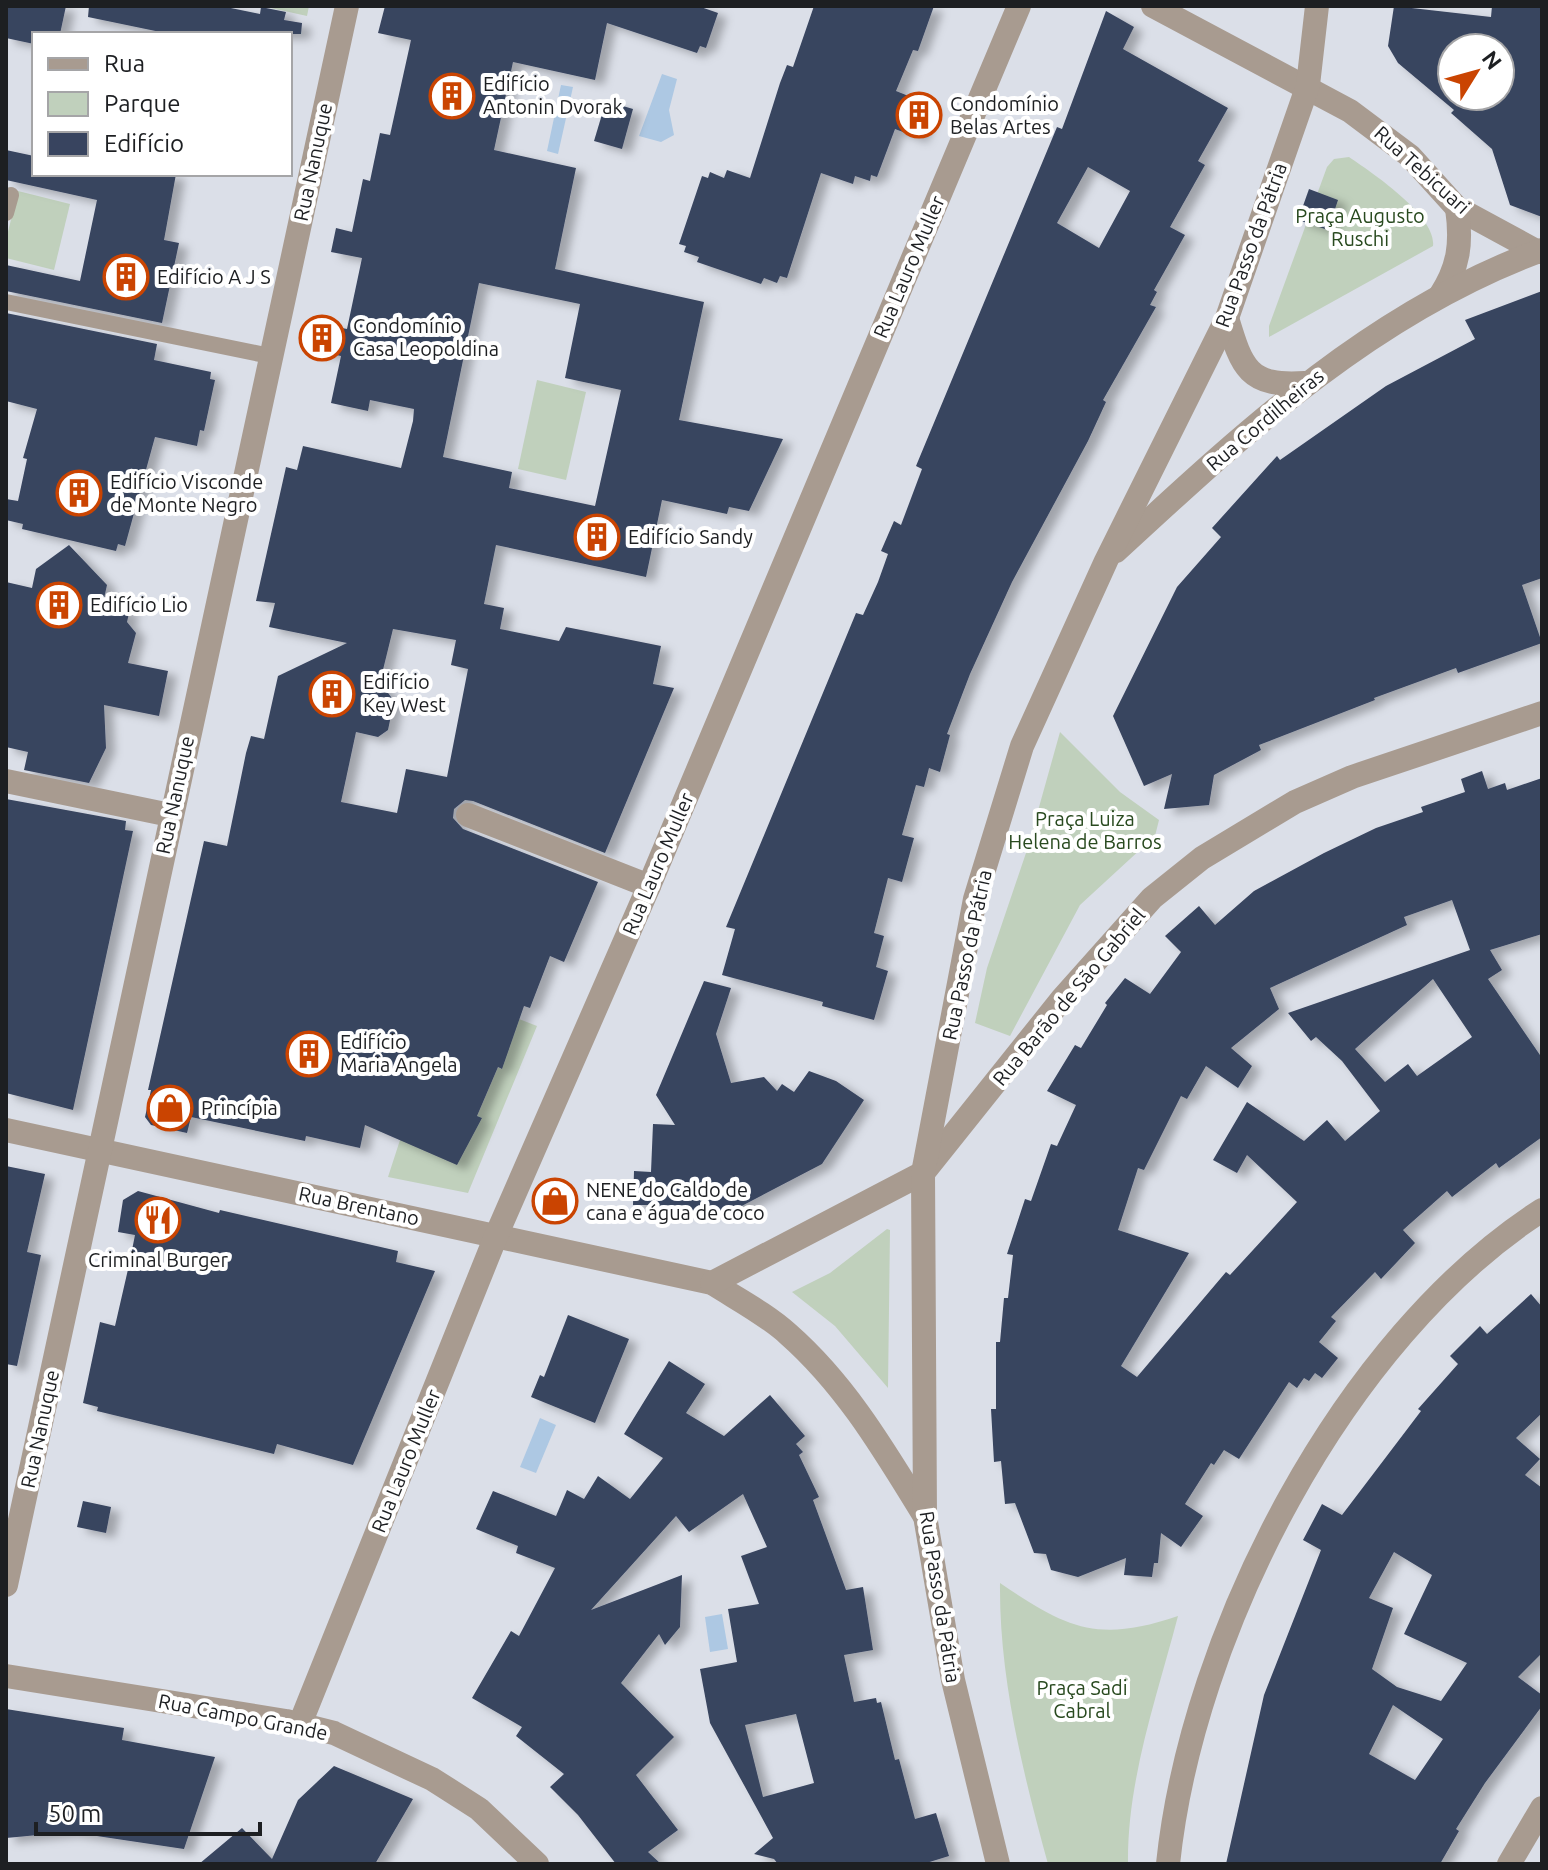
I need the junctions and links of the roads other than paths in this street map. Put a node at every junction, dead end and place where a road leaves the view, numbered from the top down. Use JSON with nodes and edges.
{"nodes":[{"id":1,"x":347,"y":6,"type":"edge"},
{"id":2,"x":1019,"y":6,"type":"edge"},
{"id":3,"x":1153,"y":6,"type":"edge"},
{"id":4,"x":1317,"y":6,"type":"edge"},
{"id":5,"x":1308,"y":85,"type":"junction"},
{"id":6,"x":11,"y":195,"type":"dead end"},
{"id":7,"x":1457,"y":208,"type":"junction"},
{"id":8,"x":6,"y":213,"type":"edge"},
{"id":9,"x":1540,"y":251,"type":"edge"},
{"id":10,"x":1439,"y":298,"type":"junction"},
{"id":11,"x":6,"y":302,"type":"edge"},
{"id":12,"x":1227,"y":318,"type":"junction"},
{"id":13,"x":270,"y":356,"type":"junction"},
{"id":14,"x":1305,"y":383,"type":"junction"},
{"id":15,"x":1106,"y":561,"type":"junction"},
{"id":16,"x":1542,"y":713,"type":"edge"},
{"id":17,"x":6,"y":781,"type":"edge"},
{"id":18,"x":170,"y":815,"type":"junction"},
{"id":19,"x":468,"y":815,"type":"dead end"},
{"id":20,"x":649,"y":886,"type":"junction"},
{"id":21,"x":6,"y":1130,"type":"edge"},
{"id":22,"x":101,"y":1150,"type":"junction"},
{"id":23,"x":923,"y":1173,"type":"junction"},
{"id":24,"x":1542,"y":1210,"type":"edge"},
{"id":25,"x":496,"y":1236,"type":"junction"},
{"id":26,"x":712,"y":1283,"type":"junction"},
{"id":27,"x":925,"y":1516,"type":"junction"},
{"id":28,"x":6,"y":1585,"type":"edge"},
{"id":29,"x":6,"y":1676,"type":"edge"},
{"id":30,"x":300,"y":1724,"type":"junction"},
{"id":31,"x":1542,"y":1808,"type":"edge"},
{"id":32,"x":537,"y":1864,"type":"edge"},
{"id":33,"x":998,"y":1864,"type":"edge"},
{"id":34,"x":1168,"y":1864,"type":"edge"},
{"id":35,"x":1509,"y":1864,"type":"edge"}],
"edges":[{"from":1,"to":13,"type":"street","name":"Rua Nanuque"},
{"from":2,"to":20,"type":"street","name":"Rua Lauro Muller"},
{"from":3,"to":5,"type":"street","name":"Rua Tebicuari"},
{"from":4,"to":5,"type":"street","name":"Rua Passo da Pátria"},
{"from":5,"to":7,"type":"street","name":"Rua Tebicuari"},
{"from":5,"to":12,"type":"street","name":"Rua Passo da Pátria"},
{"from":6,"to":8,"type":"lane"},
{"from":7,"to":9,"type":"street","name":"Rua Tebicuari"},
{"from":7,"to":10,"type":"street"},
{"from":9,"to":10,"type":"street","name":"Rua Cordilheiras"},
{"from":10,"to":14,"type":"street","name":"Rua Cordilheiras"},
{"from":11,"to":13,"type":"lane"},
{"from":12,"to":14,"type":"street"},
{"from":12,"to":15,"type":"street","name":"Rua Passo da Pátria"},
{"from":13,"to":18,"type":"street","name":"Rua Nanuque"},
{"from":14,"to":15,"type":"street","name":"Rua Cordilheiras"},
{"from":15,"to":23,"type":"street","name":"Rua Passo da Pátria"},
{"from":16,"to":23,"type":"street","name":"Rua Barão de São Gabriel"},
{"from":17,"to":18,"type":"street"},
{"from":18,"to":22,"type":"street","name":"Rua Nanuque"},
{"from":19,"to":20,"type":"street"},
{"from":20,"to":25,"type":"street","name":"Rua Lauro Muller"},
{"from":21,"to":22,"type":"street","name":"Rua Brentano"},
{"from":22,"to":25,"type":"street","name":"Rua Brentano"},
{"from":22,"to":28,"type":"street","name":"Rua Nanuque"},
{"from":23,"to":26,"type":"street"},
{"from":23,"to":27,"type":"street","name":"Rua Passo da Pátria"},
{"from":24,"to":34,"type":"street"},
{"from":25,"to":26,"type":"street","name":"Rua Brentano"},
{"from":25,"to":30,"type":"street","name":"Rua Lauro Muller"},
{"from":26,"to":27,"type":"street","name":"Rua Brentano"},
{"from":27,"to":33,"type":"street","name":"Rua Passo da Pátria"},
{"from":29,"to":30,"type":"street","name":"Rua Campo Grande"},
{"from":30,"to":32,"type":"street","name":"Rua Campo Grande"},
{"from":31,"to":35,"type":"street"}]}
